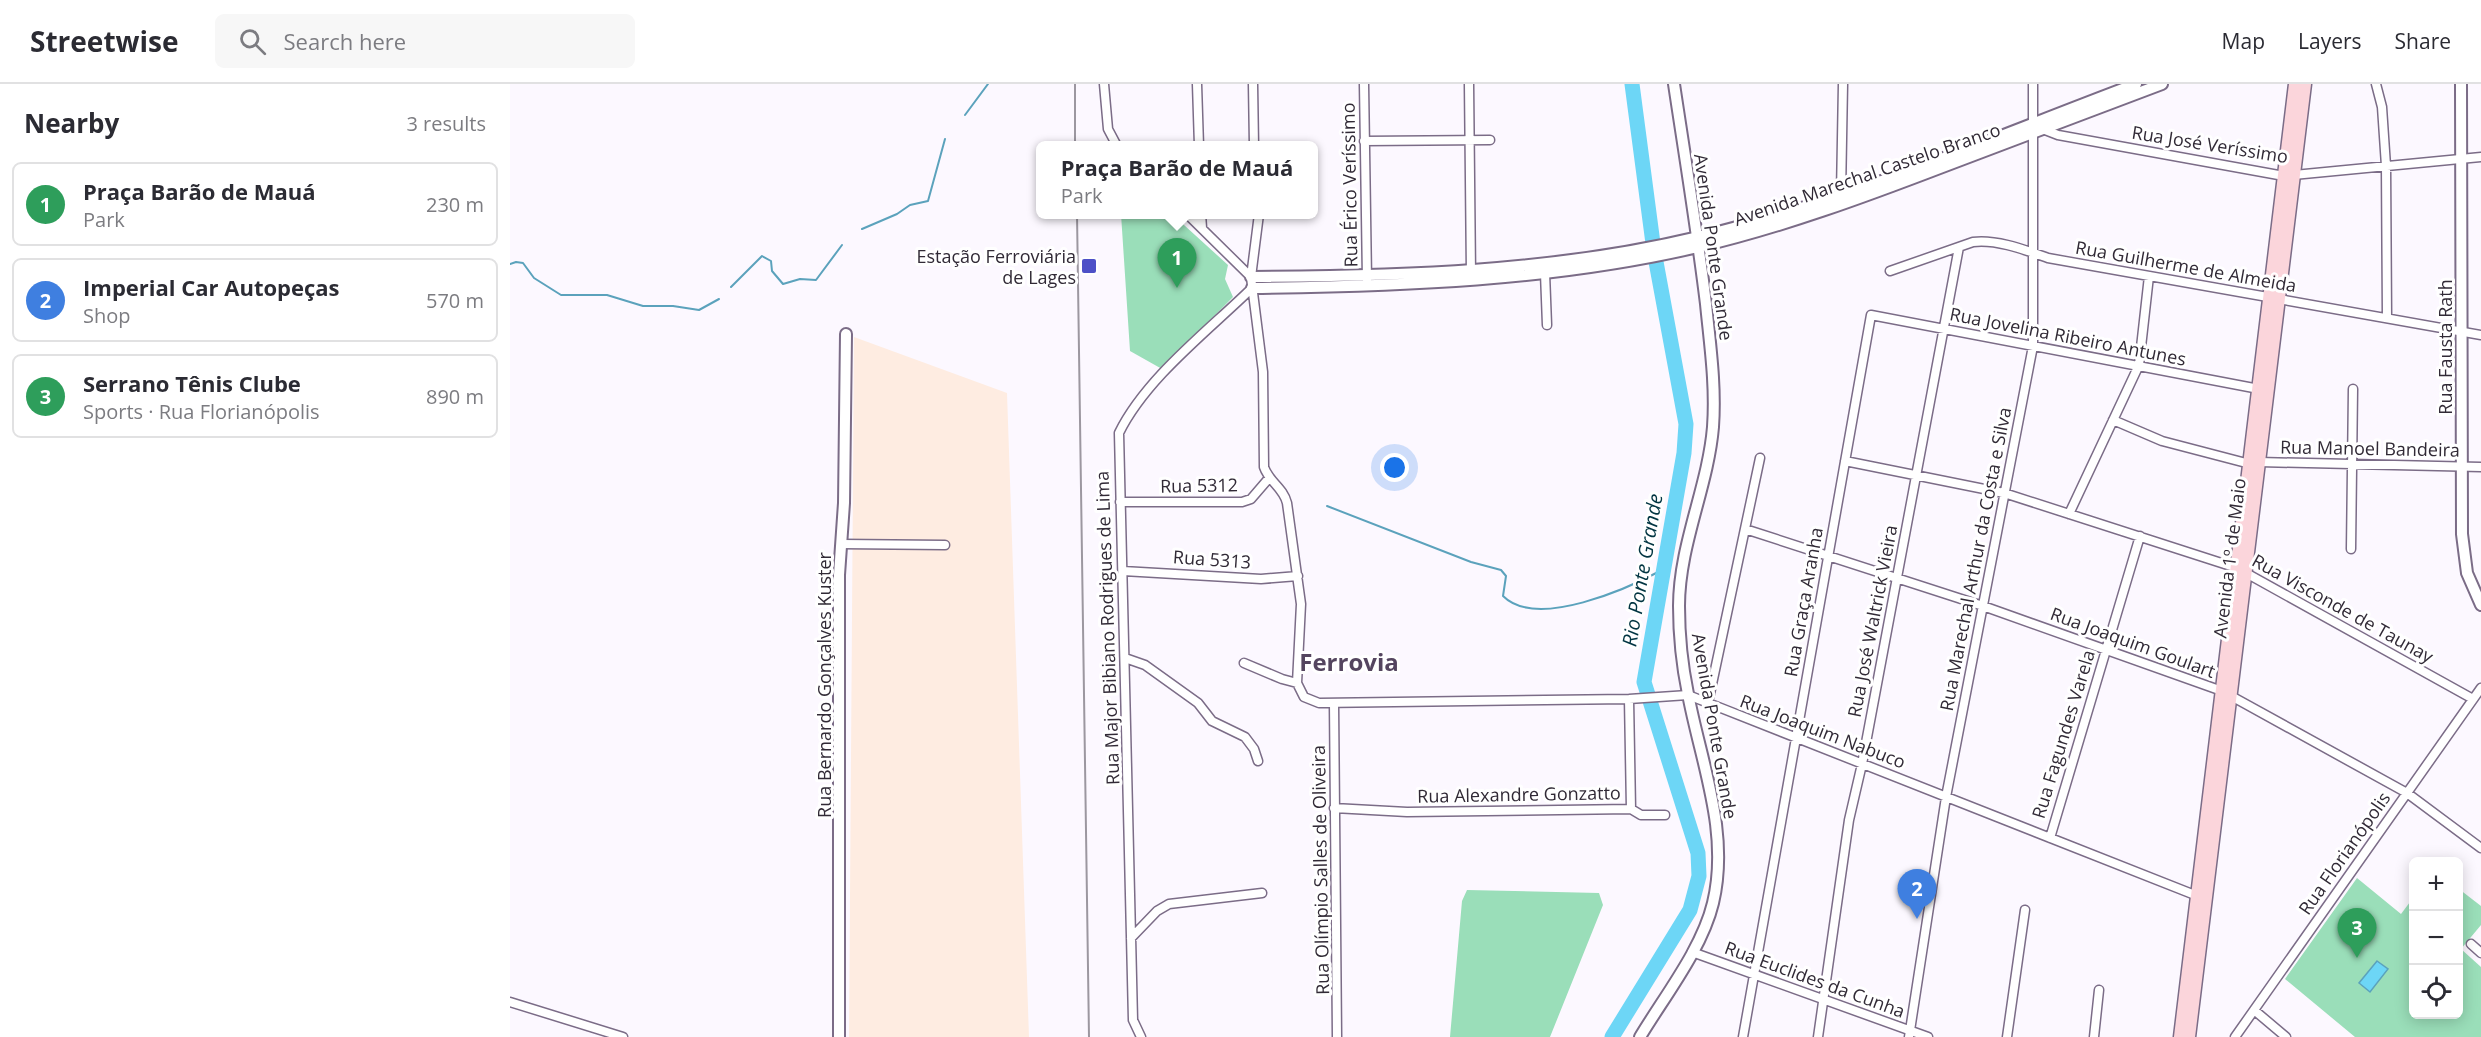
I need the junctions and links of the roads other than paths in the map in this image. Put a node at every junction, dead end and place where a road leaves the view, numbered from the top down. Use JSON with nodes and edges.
{"nodes":[{"id":1,"x":1104,"y":84,"type":"edge"},
{"id":2,"x":1197,"y":84,"type":"edge"},
{"id":3,"x":1253,"y":84,"type":"edge"},
{"id":4,"x":1364,"y":84,"type":"edge"},
{"id":5,"x":1469,"y":84,"type":"edge"},
{"id":6,"x":1674,"y":84,"type":"edge"},
{"id":7,"x":1843,"y":84,"type":"edge"},
{"id":8,"x":2033,"y":84,"type":"edge"},
{"id":9,"x":2136,"y":84,"type":"edge"},
{"id":10,"x":2162,"y":84,"type":"edge"},
{"id":11,"x":2295,"y":84,"type":"edge"},
{"id":12,"x":2305,"y":84,"type":"edge"},
{"id":13,"x":2376,"y":84,"type":"edge"},
{"id":14,"x":2461,"y":84,"type":"edge"},
{"id":15,"x":2107,"y":89,"type":"edge"},
{"id":16,"x":2036,"y":128,"type":"junction"},
{"id":17,"x":1470,"y":140,"type":"junction"},
{"id":18,"x":1490,"y":140,"type":"dead end"},
{"id":19,"x":1114,"y":141,"type":"edge"},
{"id":20,"x":1199,"y":141,"type":"edge"},
{"id":21,"x":1254,"y":141,"type":"edge"},
{"id":22,"x":1364,"y":141,"type":"junction"},
{"id":23,"x":2481,"y":157,"type":"edge"},
{"id":24,"x":2461,"y":159,"type":"junction"},
{"id":25,"x":2386,"y":166,"type":"junction"},
{"id":26,"x":2289,"y":175,"type":"junction"},
{"id":27,"x":1841,"y":194,"type":"junction"},
{"id":28,"x":1837,"y":206,"type":"junction"},
{"id":29,"x":1192,"y":219,"type":"edge"},
{"id":30,"x":1201,"y":219,"type":"edge"},
{"id":31,"x":1258,"y":219,"type":"edge"},
{"id":32,"x":1202,"y":228,"type":"junction"},
{"id":33,"x":1699,"y":242,"type":"junction"},
{"id":34,"x":1959,"y":247,"type":"junction"},
{"id":35,"x":2033,"y":251,"type":"junction"},
{"id":36,"x":1645,"y":253,"type":"junction"},
{"id":37,"x":1890,"y":271,"type":"dead end"},
{"id":38,"x":1545,"y":273,"type":"junction"},
{"id":39,"x":1471,"y":276,"type":"junction"},
{"id":40,"x":2149,"y":276,"type":"junction"},
{"id":41,"x":1367,"y":281,"type":"junction"},
{"id":42,"x":1252,"y":283,"type":"junction"},
{"id":43,"x":2274,"y":298,"type":"junction"},
{"id":44,"x":1871,"y":315,"type":"joint"},
{"id":45,"x":2387,"y":318,"type":"junction"},
{"id":46,"x":1547,"y":325,"type":"dead end"},
{"id":47,"x":1943,"y":329,"type":"junction"},
{"id":48,"x":2462,"y":332,"type":"junction"},
{"id":49,"x":846,"y":334,"type":"dead end"},
{"id":50,"x":2481,"y":335,"type":"edge"},
{"id":51,"x":2033,"y":346,"type":"junction"},
{"id":52,"x":2139,"y":365,"type":"junction"},
{"id":53,"x":2353,"y":388,"type":"dead end"},
{"id":54,"x":2259,"y":389,"type":"junction"},
{"id":55,"x":2113,"y":420,"type":"junction"},
{"id":56,"x":1760,"y":458,"type":"dead end"},
{"id":57,"x":1845,"y":461,"type":"junction"},
{"id":58,"x":2254,"y":463,"type":"junction"},
{"id":59,"x":2352,"y":464,"type":"junction"},
{"id":60,"x":2462,"y":467,"type":"junction"},
{"id":61,"x":2481,"y":467,"type":"edge"},
{"id":62,"x":1916,"y":476,"type":"junction"},
{"id":63,"x":1269,"y":478,"type":"junction"},
{"id":64,"x":2004,"y":493,"type":"junction"},
{"id":65,"x":1120,"y":502,"type":"junction"},
{"id":66,"x":2069,"y":514,"type":"junction"},
{"id":67,"x":1745,"y":529,"type":"junction"},
{"id":68,"x":2140,"y":536,"type":"junction"},
{"id":69,"x":841,"y":544,"type":"junction"},
{"id":70,"x":945,"y":545,"type":"dead end"},
{"id":71,"x":2351,"y":549,"type":"dead end"},
{"id":72,"x":1828,"y":556,"type":"junction"},
{"id":73,"x":2241,"y":570,"type":"junction"},
{"id":74,"x":1123,"y":571,"type":"junction"},
{"id":75,"x":1298,"y":576,"type":"junction"},
{"id":76,"x":1897,"y":579,"type":"junction"},
{"id":77,"x":1983,"y":606,"type":"junction"},
{"id":78,"x":2481,"y":606,"type":"edge"},
{"id":79,"x":2106,"y":650,"type":"junction"},
{"id":80,"x":1125,"y":658,"type":"junction"},
{"id":81,"x":1244,"y":663,"type":"dead end"},
{"id":82,"x":1298,"y":683,"type":"junction"},
{"id":83,"x":2481,"y":689,"type":"edge"},
{"id":84,"x":2226,"y":694,"type":"junction"},
{"id":85,"x":1688,"y":695,"type":"junction"},
{"id":86,"x":1629,"y":699,"type":"junction"},
{"id":87,"x":2473,"y":699,"type":"junction"},
{"id":88,"x":1335,"y":703,"type":"junction"},
{"id":89,"x":1708,"y":703,"type":"junction"},
{"id":90,"x":1796,"y":738,"type":"junction"},
{"id":91,"x":1258,"y":761,"type":"dead end"},
{"id":92,"x":1862,"y":764,"type":"junction"},
{"id":93,"x":2407,"y":793,"type":"junction"},
{"id":94,"x":1946,"y":797,"type":"junction"},
{"id":95,"x":1334,"y":808,"type":"junction"},
{"id":96,"x":1631,"y":809,"type":"junction"},
{"id":97,"x":1665,"y":815,"type":"dead end"},
{"id":98,"x":2050,"y":838,"type":"junction"},
{"id":99,"x":2481,"y":848,"type":"edge"},
{"id":100,"x":1262,"y":893,"type":"dead end"},
{"id":101,"x":2202,"y":897,"type":"junction"},
{"id":102,"x":2025,"y":910,"type":"dead end"},
{"id":103,"x":1131,"y":938,"type":"junction"},
{"id":104,"x":2471,"y":944,"type":"dead end"},
{"id":105,"x":1692,"y":952,"type":"junction"},
{"id":106,"x":2481,"y":953,"type":"edge"},
{"id":107,"x":1754,"y":975,"type":"junction"},
{"id":108,"x":2099,"y":990,"type":"dead end"},
{"id":109,"x":1824,"y":1000,"type":"junction"},
{"id":110,"x":510,"y":1002,"type":"edge"},
{"id":111,"x":2254,"y":1010,"type":"junction"},
{"id":112,"x":1910,"y":1034,"type":"edge"},
{"id":113,"x":623,"y":1037,"type":"edge"},
{"id":114,"x":839,"y":1037,"type":"edge"},
{"id":115,"x":1141,"y":1037,"type":"edge"},
{"id":116,"x":1337,"y":1037,"type":"edge"},
{"id":117,"x":1640,"y":1037,"type":"edge"},
{"id":118,"x":1743,"y":1037,"type":"edge"},
{"id":119,"x":1818,"y":1037,"type":"edge"},
{"id":120,"x":1928,"y":1037,"type":"edge"},
{"id":121,"x":2007,"y":1037,"type":"edge"},
{"id":122,"x":2094,"y":1037,"type":"edge"},
{"id":123,"x":2180,"y":1037,"type":"edge"},
{"id":124,"x":2189,"y":1037,"type":"edge"},
{"id":125,"x":2235,"y":1037,"type":"edge"},
{"id":126,"x":2286,"y":1037,"type":"edge"}],
"edges":[{"from":1,"to":19,"type":"street"},
{"from":2,"to":20,"type":"street"},
{"from":3,"to":21,"type":"street"},
{"from":4,"to":22,"type":"street","name":"Rua Érico Veríssimo"},
{"from":5,"to":17,"type":"street"},
{"from":6,"to":33,"type":"street","name":"Avenida Ponte Grande"},
{"from":7,"to":27,"type":"street"},
{"from":8,"to":16,"type":"street","name":"Rua Marechal Arthur da Costa e Silva"},
{"from":9,"to":15,"type":"street","name":"Avenida Marechal Castelo Branco"},
{"from":10,"to":16,"type":"street","name":"Avenida Marechal Castelo Branco"},
{"from":11,"to":26,"type":"main road","name":"Avenida 1º de Maio"},
{"from":12,"to":26,"type":"main road","name":"Avenida 1º de Maio"},
{"from":13,"to":25,"type":"street"},
{"from":14,"to":24,"type":"street","name":"Rua Fausta Rath"},
{"from":15,"to":16,"type":"street","name":"Avenida Marechal Castelo Branco"},
{"from":16,"to":26,"type":"street","name":"Rua José Veríssimo"},
{"from":16,"to":27,"type":"street","name":"Avenida Marechal Castelo Branco"},
{"from":16,"to":28,"type":"street","name":"Avenida Marechal Castelo Branco"},
{"from":16,"to":35,"type":"street","name":"Rua Marechal Arthur da Costa e Silva"},
{"from":17,"to":18,"type":"street"},
{"from":17,"to":22,"type":"street"},
{"from":17,"to":39,"type":"street"},
{"from":22,"to":41,"type":"street","name":"Rua Érico Veríssimo"},
{"from":23,"to":24,"type":"street","name":"Rua José Veríssimo"},
{"from":24,"to":25,"type":"street","name":"Rua José Veríssimo"},
{"from":24,"to":48,"type":"street","name":"Rua Fausta Rath"},
{"from":25,"to":26,"type":"street","name":"Rua José Veríssimo"},
{"from":25,"to":45,"type":"street"},
{"from":26,"to":43,"type":"main road","name":"Avenida 1º de Maio"},
{"from":27,"to":28,"type":"street"},
{"from":27,"to":33,"type":"street","name":"Avenida Marechal Castelo Branco"},
{"from":28,"to":33,"type":"street","name":"Avenida Marechal Castelo Branco"},
{"from":29,"to":32,"type":"street"},
{"from":30,"to":32,"type":"street"},
{"from":31,"to":42,"type":"street"},
{"from":32,"to":42,"type":"street"},
{"from":33,"to":36,"type":"street","name":"Avenida Marechal Castelo Branco"},
{"from":33,"to":85,"type":"street","name":"Avenida Ponte Grande"},
{"from":34,"to":35,"type":"street","name":"Rua Guilherme de Almeida"},
{"from":34,"to":37,"type":"street","name":"Rua Guilherme de Almeida"},
{"from":34,"to":47,"type":"street","name":"Rua José Waltrick Vieira"},
{"from":35,"to":40,"type":"street","name":"Rua Guilherme de Almeida"},
{"from":35,"to":51,"type":"street","name":"Rua Marechal Arthur da Costa e Silva"},
{"from":36,"to":38,"type":"street","name":"Avenida Marechal Castelo Branco"},
{"from":36,"to":39,"type":"street","name":"Avenida Marechal Castelo Branco"},
{"from":38,"to":39,"type":"street","name":"Avenida Marechal Castelo Branco"},
{"from":38,"to":46,"type":"street"},
{"from":39,"to":41,"type":"street","name":"Avenida Marechal Castelo Branco"},
{"from":40,"to":43,"type":"street","name":"Rua Guilherme de Almeida"},
{"from":40,"to":52,"type":"street"},
{"from":41,"to":42,"type":"street","name":"Avenida Marechal Castelo Branco"},
{"from":42,"to":63,"type":"street"},
{"from":42,"to":65,"type":"street","name":"Rua Major Bibiano Rodrigues de Lima"},
{"from":43,"to":45,"type":"street","name":"Rua Guilherme de Almeida"},
{"from":43,"to":54,"type":"main road","name":"Avenida 1º de Maio"},
{"from":43,"to":58,"type":"main road","name":"Avenida 1º de Maio"},
{"from":44,"to":47,"type":"street","name":"Rua Jovelina Ribeiro Antunes"},
{"from":44,"to":57,"type":"street","name":"Rua Graça Aranha"},
{"from":45,"to":48,"type":"street","name":"Rua Guilherme de Almeida"},
{"from":47,"to":51,"type":"street","name":"Rua Jovelina Ribeiro Antunes"},
{"from":47,"to":62,"type":"street","name":"Rua José Waltrick Vieira"},
{"from":48,"to":50,"type":"street","name":"Rua Guilherme de Almeida"},
{"from":48,"to":60,"type":"street","name":"Rua Fausta Rath"},
{"from":49,"to":69,"type":"street","name":"Rua Bernardo Gonçalves Kuster"},
{"from":51,"to":52,"type":"street","name":"Rua Jovelina Ribeiro Antunes"},
{"from":51,"to":64,"type":"street","name":"Rua Marechal Arthur da Costa e Silva"},
{"from":52,"to":54,"type":"street","name":"Rua Jovelina Ribeiro Antunes"},
{"from":52,"to":55,"type":"street"},
{"from":53,"to":59,"type":"street"},
{"from":54,"to":58,"type":"main road","name":"Avenida 1º de Maio"},
{"from":55,"to":58,"type":"street","name":"Rua Manoel Bandeira"},
{"from":55,"to":66,"type":"street"},
{"from":56,"to":67,"type":"street"},
{"from":57,"to":62,"type":"street","name":"Rua Visconde de Taunay"},
{"from":57,"to":72,"type":"street","name":"Rua Graça Aranha"},
{"from":58,"to":59,"type":"street","name":"Rua Manoel Bandeira"},
{"from":58,"to":73,"type":"main road","name":"Avenida 1º de Maio"},
{"from":59,"to":60,"type":"street","name":"Rua Manoel Bandeira"},
{"from":59,"to":71,"type":"street"},
{"from":60,"to":61,"type":"street","name":"Rua Manoel Bandeira"},
{"from":60,"to":78,"type":"street","name":"Rua Fausta Rath"},
{"from":62,"to":64,"type":"street","name":"Rua Visconde de Taunay"},
{"from":62,"to":76,"type":"street","name":"Rua José Waltrick Vieira"},
{"from":63,"to":65,"type":"street","name":"Rua 5312"},
{"from":63,"to":75,"type":"street"},
{"from":64,"to":66,"type":"street","name":"Rua Visconde de Taunay"},
{"from":64,"to":77,"type":"street","name":"Rua Marechal Arthur da Costa e Silva"},
{"from":65,"to":74,"type":"street","name":"Rua Major Bibiano Rodrigues de Lima"},
{"from":66,"to":68,"type":"street","name":"Rua Visconde de Taunay"},
{"from":67,"to":72,"type":"street","name":"Rua Joaquim Goulart"},
{"from":67,"to":89,"type":"street"},
{"from":68,"to":73,"type":"street","name":"Rua Visconde de Taunay"},
{"from":68,"to":79,"type":"street","name":"Rua Fagundes Varela"},
{"from":69,"to":70,"type":"street"},
{"from":69,"to":114,"type":"street","name":"Rua Bernardo Gonçalves Kuster"},
{"from":72,"to":76,"type":"street","name":"Rua Joaquim Goulart"},
{"from":72,"to":90,"type":"street","name":"Rua Graça Aranha"},
{"from":73,"to":84,"type":"main road","name":"Avenida 1º de Maio"},
{"from":73,"to":87,"type":"street","name":"Rua Visconde de Taunay"},
{"from":74,"to":75,"type":"street","name":"Rua 5313"},
{"from":74,"to":80,"type":"street","name":"Rua Major Bibiano Rodrigues de Lima"},
{"from":75,"to":82,"type":"street"},
{"from":76,"to":77,"type":"street","name":"Rua Joaquim Goulart"},
{"from":76,"to":92,"type":"street","name":"Rua José Waltrick Vieira"},
{"from":77,"to":79,"type":"street","name":"Rua Joaquim Goulart"},
{"from":77,"to":94,"type":"street","name":"Rua Marechal Arthur da Costa e Silva"},
{"from":79,"to":84,"type":"street","name":"Rua Joaquim Goulart"},
{"from":79,"to":98,"type":"street","name":"Rua Fagundes Varela"},
{"from":80,"to":91,"type":"street"},
{"from":80,"to":103,"type":"street","name":"Rua Major Bibiano Rodrigues de Lima"},
{"from":81,"to":82,"type":"street","name":"Rua Joaquim Nabuco"},
{"from":82,"to":88,"type":"street","name":"Rua Joaquim Nabuco"},
{"from":83,"to":87,"type":"street","name":"Rua Florianópolis"},
{"from":84,"to":93,"type":"street","name":"Rua Joaquim Goulart"},
{"from":84,"to":101,"type":"main road","name":"Avenida 1º de Maio"},
{"from":85,"to":86,"type":"street","name":"Rua Joaquim Nabuco"},
{"from":85,"to":89,"type":"street","name":"Rua Joaquim Nabuco"},
{"from":85,"to":105,"type":"street","name":"Avenida Ponte Grande"},
{"from":86,"to":88,"type":"street","name":"Rua Joaquim Nabuco"},
{"from":86,"to":96,"type":"street","name":"Rua Alexandre Gonzatto"},
{"from":87,"to":93,"type":"street","name":"Rua Florianópolis"},
{"from":88,"to":95,"type":"street","name":"Rua Olímpio Salles de Oliveira"},
{"from":89,"to":90,"type":"street","name":"Rua Joaquim Nabuco"},
{"from":90,"to":92,"type":"street","name":"Rua Joaquim Nabuco"},
{"from":90,"to":107,"type":"street","name":"Rua Graça Aranha"},
{"from":92,"to":94,"type":"street","name":"Rua Joaquim Nabuco"},
{"from":92,"to":109,"type":"street","name":"Rua José Waltrick Vieira"},
{"from":93,"to":99,"type":"street","name":"Rua Joaquim Goulart"},
{"from":93,"to":111,"type":"street","name":"Rua Florianópolis"},
{"from":94,"to":98,"type":"street","name":"Rua Joaquim Nabuco"},
{"from":94,"to":112,"type":"street","name":"Rua Marechal Arthur da Costa e Silva"},
{"from":95,"to":96,"type":"street","name":"Rua Alexandre Gonzatto"},
{"from":95,"to":116,"type":"street","name":"Rua Olímpio Salles de Oliveira"},
{"from":96,"to":97,"type":"street"},
{"from":98,"to":101,"type":"street","name":"Rua Joaquim Nabuco"},
{"from":100,"to":103,"type":"street"},
{"from":101,"to":123,"type":"main road","name":"Avenida 1º de Maio"},
{"from":101,"to":124,"type":"main road","name":"Avenida 1º de Maio"},
{"from":102,"to":121,"type":"street"},
{"from":103,"to":115,"type":"street","name":"Rua Major Bibiano Rodrigues de Lima"},
{"from":104,"to":106,"type":"street"},
{"from":105,"to":107,"type":"street","name":"Rua Euclides da Cunha"},
{"from":105,"to":117,"type":"street","name":"Avenida Ponte Grande"},
{"from":107,"to":109,"type":"street","name":"Rua Euclides da Cunha"},
{"from":107,"to":118,"type":"street","name":"Rua Graça Aranha"},
{"from":108,"to":122,"type":"street"},
{"from":109,"to":112,"type":"street","name":"Rua Euclides da Cunha"},
{"from":109,"to":119,"type":"street","name":"Rua José Waltrick Vieira"},
{"from":110,"to":113,"type":"street"},
{"from":111,"to":125,"type":"street","name":"Rua Florianópolis"},
{"from":111,"to":126,"type":"street"},
{"from":112,"to":120,"type":"street","name":"Rua Euclides da Cunha"}]}
